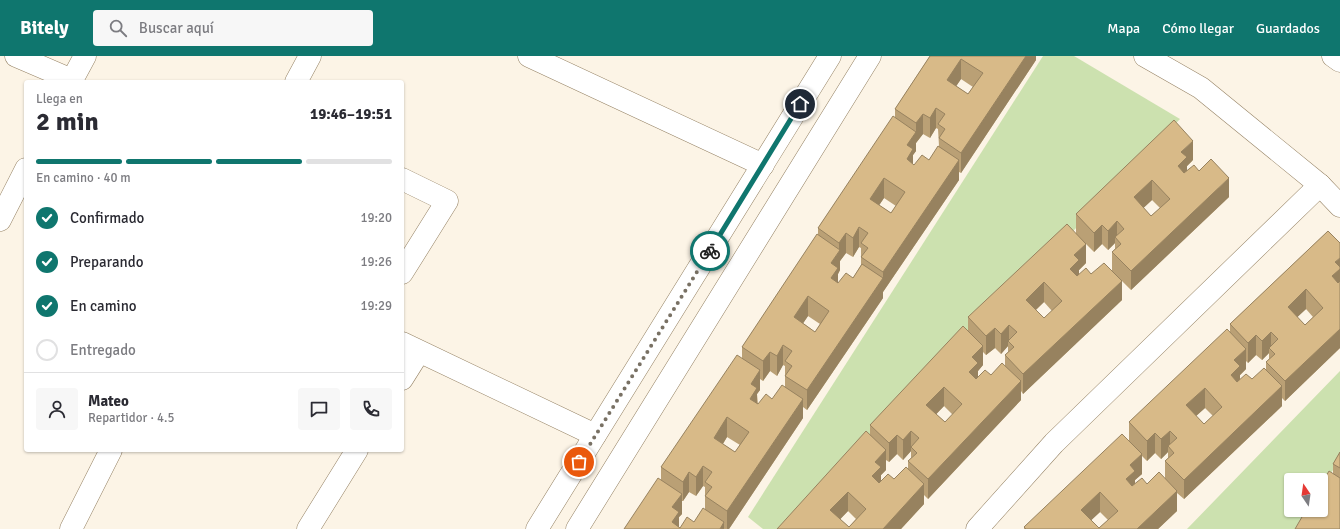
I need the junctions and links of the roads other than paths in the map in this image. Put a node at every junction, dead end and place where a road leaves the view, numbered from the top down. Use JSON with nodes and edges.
{"nodes":[{"id":1,"x":16,"y":56,"type":"edge"},
{"id":2,"x":85,"y":56,"type":"edge"},
{"id":3,"x":310,"y":56,"type":"edge"},
{"id":4,"x":529,"y":56,"type":"edge"},
{"id":5,"x":830,"y":56,"type":"edge"},
{"id":6,"x":870,"y":56,"type":"edge"},
{"id":7,"x":1145,"y":56,"type":"edge"},
{"id":8,"x":1333,"y":56,"type":"edge"},
{"id":9,"x":1340,"y":61,"type":"edge"},
{"id":10,"x":70,"y":80,"type":"edge"},
{"id":11,"x":73,"y":80,"type":"edge"},
{"id":12,"x":297,"y":80,"type":"edge"},
{"id":13,"x":763,"y":165,"type":"junction"},
{"id":14,"x":24,"y":173,"type":"edge"},
{"id":15,"x":404,"y":180,"type":"edge"},
{"id":16,"x":1320,"y":185,"type":"junction"},
{"id":17,"x":1340,"y":206,"type":"edge"},
{"id":18,"x":0,"y":220,"type":"edge"},
{"id":19,"x":404,"y":270,"type":"edge"},
{"id":20,"x":410,"y":348,"type":"edge"},
{"id":21,"x":404,"y":371,"type":"edge"},
{"id":22,"x":595,"y":435,"type":"junction"},
{"id":23,"x":110,"y":452,"type":"edge"},
{"id":24,"x":356,"y":452,"type":"edge"},
{"id":25,"x":71,"y":529,"type":"edge"},
{"id":26,"x":308,"y":529,"type":"edge"},
{"id":27,"x":537,"y":529,"type":"edge"},
{"id":28,"x":577,"y":529,"type":"edge"},
{"id":29,"x":977,"y":529,"type":"edge"}],
"edges":[{"from":1,"to":10,"type":"street"},
{"from":2,"to":11,"type":"street"},
{"from":3,"to":12,"type":"street"},
{"from":4,"to":13,"type":"street"},
{"from":5,"to":13,"type":"street"},
{"from":6,"to":28,"type":"street"},
{"from":7,"to":16,"type":"street"},
{"from":8,"to":9,"type":"street"},
{"from":13,"to":22,"type":"street"},
{"from":14,"to":18,"type":"street"},
{"from":15,"to":19,"type":"street"},
{"from":16,"to":17,"type":"street"},
{"from":16,"to":29,"type":"street"},
{"from":20,"to":21,"type":"street"},
{"from":20,"to":22,"type":"street"},
{"from":22,"to":27,"type":"street"},
{"from":23,"to":25,"type":"street"},
{"from":24,"to":26,"type":"street"}]}
